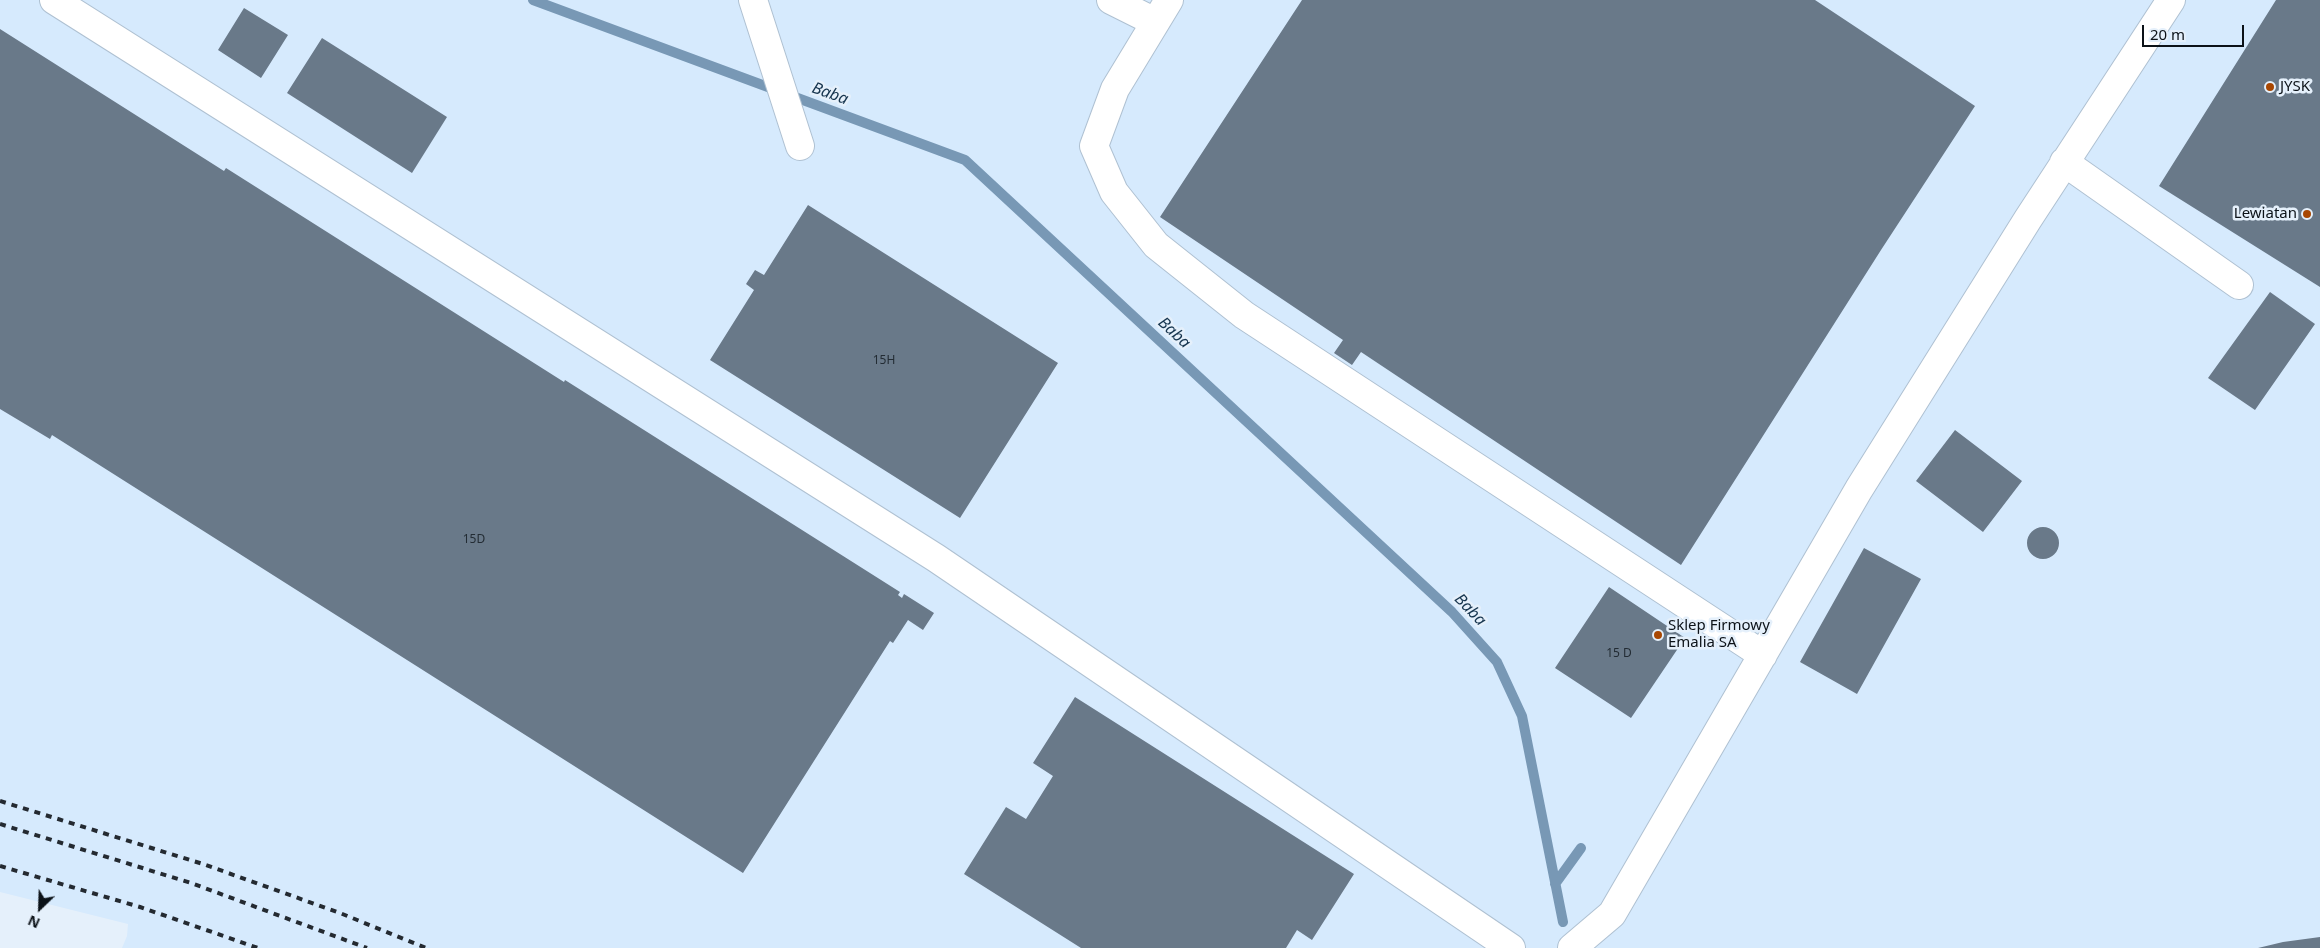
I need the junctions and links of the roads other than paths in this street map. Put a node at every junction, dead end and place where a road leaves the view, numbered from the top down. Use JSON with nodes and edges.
{"nodes":[{"id":1,"x":54,"y":0,"type":"edge"},
{"id":2,"x":753,"y":0,"type":"edge"},
{"id":3,"x":1111,"y":0,"type":"edge"},
{"id":4,"x":2171,"y":0,"type":"edge"},
{"id":5,"x":1162,"y":11,"type":"edge"},
{"id":6,"x":800,"y":146,"type":"dead end"},
{"id":7,"x":2064,"y":162,"type":"junction"},
{"id":8,"x":2239,"y":285,"type":"dead end"},
{"id":9,"x":1763,"y":655,"type":"junction"},
{"id":10,"x":1511,"y":948,"type":"edge"},
{"id":11,"x":1572,"y":948,"type":"edge"}],
"edges":[{"from":1,"to":10,"type":"lane"},
{"from":2,"to":6,"type":"lane"},
{"from":3,"to":5,"type":"lane"},
{"from":4,"to":7,"type":"lane"},
{"from":5,"to":9,"type":"lane"},
{"from":7,"to":8,"type":"lane"},
{"from":7,"to":9,"type":"lane"},
{"from":9,"to":11,"type":"lane"}]}
